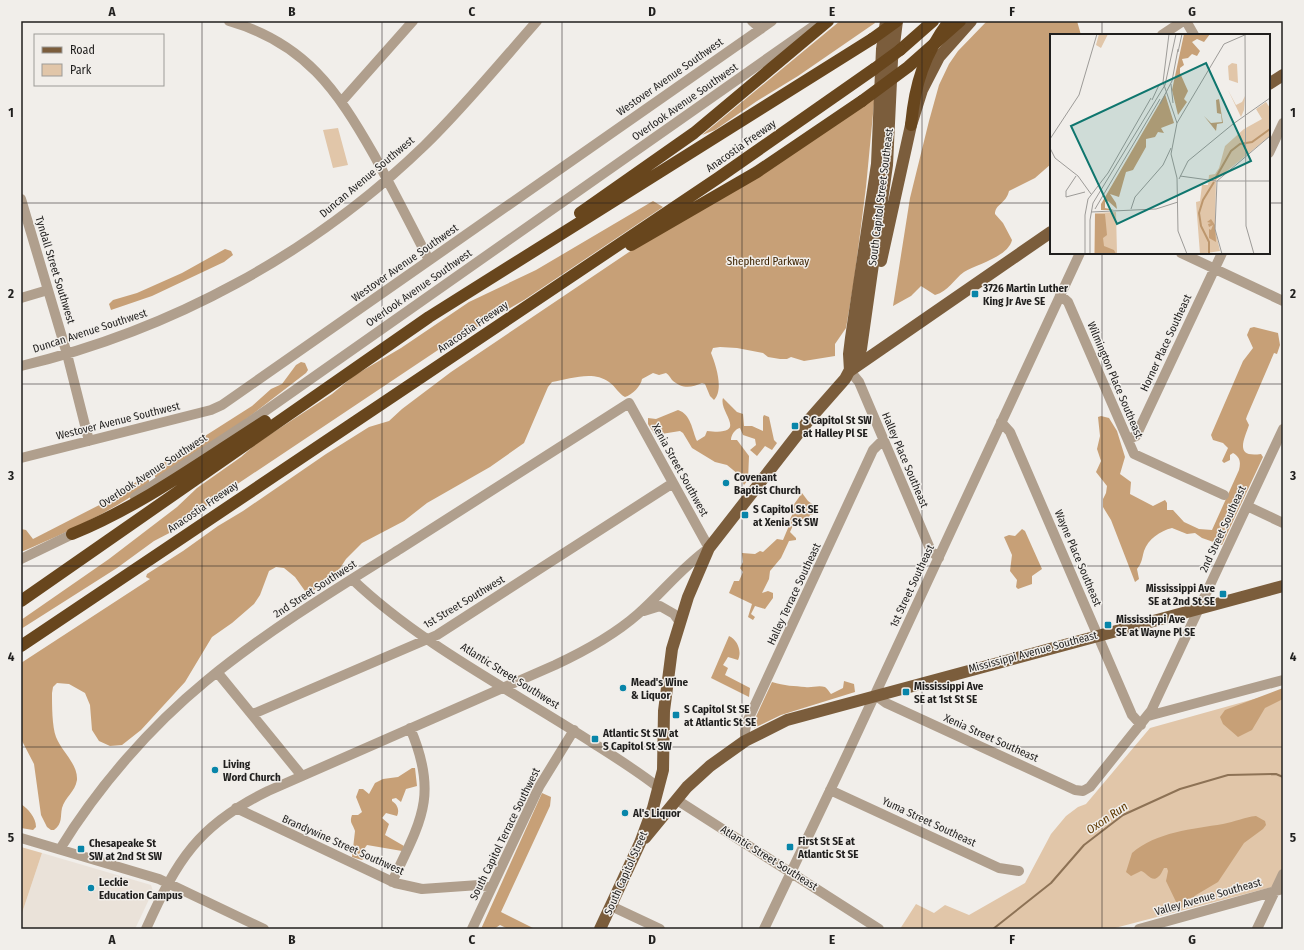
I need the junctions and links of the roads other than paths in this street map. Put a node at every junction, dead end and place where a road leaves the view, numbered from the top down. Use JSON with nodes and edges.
{"nodes":[{"id":1,"x":229,"y":21,"type":"edge"},
{"id":2,"x":413,"y":21,"type":"edge"},
{"id":3,"x":537,"y":21,"type":"edge"},
{"id":4,"x":752,"y":21,"type":"edge"},
{"id":5,"x":772,"y":21,"type":"edge"},
{"id":6,"x":821,"y":21,"type":"edge"},
{"id":7,"x":828,"y":21,"type":"edge"},
{"id":8,"x":886,"y":21,"type":"edge"},
{"id":9,"x":897,"y":21,"type":"edge"},
{"id":10,"x":933,"y":21,"type":"edge"},
{"id":11,"x":949,"y":21,"type":"edge"},
{"id":12,"x":960,"y":21,"type":"edge"},
{"id":13,"x":971,"y":21,"type":"edge"},
{"id":14,"x":1184,"y":21,"type":"edge"},
{"id":15,"x":761,"y":28,"type":"junction"},
{"id":16,"x":1164,"y":34,"type":"edge"},
{"id":17,"x":1193,"y":34,"type":"edge"},
{"id":18,"x":1283,"y":75,"type":"edge"},
{"id":19,"x":1270,"y":83,"type":"edge"},
{"id":20,"x":342,"y":101,"type":"junction"},
{"id":21,"x":1283,"y":123,"type":"edge"},
{"id":22,"x":911,"y":125,"type":"junction"},
{"id":23,"x":1270,"y":151,"type":"edge"},
{"id":24,"x":387,"y":179,"type":"junction"},
{"id":25,"x":21,"y":199,"type":"edge"},
{"id":26,"x":25,"y":225,"type":"edge"},
{"id":27,"x":1050,"y":233,"type":"edge"},
{"id":28,"x":529,"y":253,"type":"junction"},
{"id":29,"x":1080,"y":254,"type":"edge"},
{"id":30,"x":1183,"y":254,"type":"edge"},
{"id":31,"x":1222,"y":254,"type":"edge"},
{"id":32,"x":429,"y":260,"type":"junction"},
{"id":33,"x":1215,"y":269,"type":"junction"},
{"id":34,"x":48,"y":290,"type":"junction"},
{"id":35,"x":543,"y":295,"type":"junction"},
{"id":36,"x":1060,"y":295,"type":"junction"},
{"id":37,"x":21,"y":298,"type":"edge"},
{"id":38,"x":1283,"y":301,"type":"edge"},
{"id":39,"x":867,"y":308,"type":"junction"},
{"id":40,"x":67,"y":354,"type":"junction"},
{"id":41,"x":21,"y":366,"type":"edge"},
{"id":42,"x":850,"y":371,"type":"junction"},
{"id":43,"x":342,"y":376,"type":"junction"},
{"id":44,"x":629,"y":402,"type":"joint"},
{"id":45,"x":1001,"y":422,"type":"junction"},
{"id":46,"x":1283,"y":429,"type":"edge"},
{"id":47,"x":883,"y":440,"type":"junction"},
{"id":48,"x":1128,"y":440,"type":"junction"},
{"id":49,"x":89,"y":441,"type":"junction"},
{"id":50,"x":21,"y":458,"type":"edge"},
{"id":51,"x":673,"y":483,"type":"junction"},
{"id":52,"x":1224,"y":495,"type":"dead end"},
{"id":53,"x":1247,"y":506,"type":"junction"},
{"id":54,"x":1283,"y":522,"type":"edge"},
{"id":55,"x":72,"y":534,"type":"junction"},
{"id":56,"x":709,"y":548,"type":"junction"},
{"id":57,"x":21,"y":558,"type":"edge"},
{"id":58,"x":938,"y":558,"type":"junction"},
{"id":59,"x":352,"y":579,"type":"junction"},
{"id":60,"x":1283,"y":586,"type":"edge"},
{"id":61,"x":21,"y":601,"type":"edge"},
{"id":62,"x":1199,"y":608,"type":"junction"},
{"id":63,"x":639,"y":614,"type":"junction"},
{"id":64,"x":64,"y":617,"type":"junction"},
{"id":65,"x":679,"y":621,"type":"junction"},
{"id":66,"x":1098,"y":635,"type":"junction"},
{"id":67,"x":428,"y":638,"type":"junction"},
{"id":68,"x":21,"y":646,"type":"edge"},
{"id":69,"x":21,"y":649,"type":"edge"},
{"id":70,"x":217,"y":672,"type":"junction"},
{"id":71,"x":1283,"y":680,"type":"edge"},
{"id":72,"x":504,"y":686,"type":"junction"},
{"id":73,"x":875,"y":695,"type":"junction"},
{"id":74,"x":253,"y":714,"type":"junction"},
{"id":75,"x":1148,"y":716,"type":"junction"},
{"id":76,"x":1141,"y":725,"type":"junction"},
{"id":77,"x":410,"y":728,"type":"junction"},
{"id":78,"x":574,"y":730,"type":"junction"},
{"id":79,"x":745,"y":741,"type":"junction"},
{"id":80,"x":302,"y":776,"type":"junction"},
{"id":81,"x":659,"y":788,"type":"junction"},
{"id":82,"x":830,"y":790,"type":"junction"},
{"id":83,"x":1077,"y":791,"type":"joint"},
{"id":84,"x":677,"y":800,"type":"junction"},
{"id":85,"x":236,"y":808,"type":"junction"},
{"id":86,"x":21,"y":838,"type":"edge"},
{"id":87,"x":640,"y":844,"type":"junction"},
{"id":88,"x":60,"y":850,"type":"junction"},
{"id":89,"x":1019,"y":871,"type":"dead end"},
{"id":90,"x":792,"y":872,"type":"junction"},
{"id":91,"x":1283,"y":874,"type":"edge"},
{"id":92,"x":167,"y":882,"type":"junction"},
{"id":93,"x":392,"y":882,"type":"junction"},
{"id":94,"x":491,"y":888,"type":"junction"},
{"id":95,"x":1279,"y":890,"type":"edge"},
{"id":96,"x":611,"y":906,"type":"junction"},
{"id":97,"x":146,"y":929,"type":"edge"},
{"id":98,"x":264,"y":929,"type":"edge"},
{"id":99,"x":472,"y":929,"type":"edge"},
{"id":100,"x":600,"y":929,"type":"edge"},
{"id":101,"x":660,"y":929,"type":"edge"},
{"id":102,"x":764,"y":929,"type":"edge"},
{"id":103,"x":879,"y":929,"type":"edge"},
{"id":104,"x":1139,"y":929,"type":"edge"},
{"id":105,"x":1257,"y":929,"type":"edge"}],
"edges":[{"from":1,"to":20,"type":"street"},
{"from":2,"to":20,"type":"street"},
{"from":3,"to":24,"type":"street","name":"Duncan Avenue Southwest"},
{"from":4,"to":15,"type":"street"},
{"from":5,"to":15,"type":"street","name":"Westover Avenue Southwest"},
{"from":6,"to":55,"type":"street","name":"Overlook Avenue Southwest"},
{"from":7,"to":28,"type":"highway"},
{"from":8,"to":42,"type":"main road"},
{"from":9,"to":28,"type":"highway","name":"Anacostia Freeway","bridge":true},
{"from":9,"to":39,"type":"main road","name":"South Capitol Street Southeast"},
{"from":10,"to":35,"type":"highway","name":"Anacostia Freeway","bridge":true},
{"from":11,"to":22,"type":"highway"},
{"from":12,"to":35,"type":"highway","bridge":true},
{"from":13,"to":22,"type":"main road"},
{"from":14,"to":16,"type":"street"},
{"from":14,"to":17,"type":"street"},
{"from":15,"to":32,"type":"street","name":"Westover Avenue Southwest"},
{"from":18,"to":19,"type":"main road"},
{"from":20,"to":24,"type":"street"},
{"from":21,"to":23,"type":"street"},
{"from":22,"to":39,"type":"main road"},
{"from":24,"to":32,"type":"street"},
{"from":24,"to":40,"type":"street","name":"Duncan Avenue Southwest"},
{"from":25,"to":26,"type":"street","name":"Tyndall Street Southwest"},
{"from":26,"to":34,"type":"street","name":"Tyndall Street Southwest"},
{"from":27,"to":42,"type":"main road"},
{"from":28,"to":43,"type":"highway","name":"Anacostia Freeway"},
{"from":29,"to":36,"type":"street","name":"1st Street Southeast"},
{"from":30,"to":33,"type":"street"},
{"from":31,"to":33,"type":"street","name":"Horner Place Southeast"},
{"from":32,"to":49,"type":"street","name":"Westover Avenue Southwest"},
{"from":33,"to":38,"type":"street"},
{"from":33,"to":48,"type":"street","name":"Horner Place Southeast"},
{"from":34,"to":37,"type":"street"},
{"from":34,"to":40,"type":"street","name":"Tyndall Street Southwest"},
{"from":35,"to":64,"type":"highway","name":"Anacostia Freeway"},
{"from":36,"to":45,"type":"street","name":"1st Street Southeast"},
{"from":36,"to":48,"type":"street","name":"Wilmington Place Southeast"},
{"from":39,"to":42,"type":"main road","name":"South Capitol Street Southeast"},
{"from":40,"to":41,"type":"street","name":"Duncan Avenue Southwest"},
{"from":40,"to":49,"type":"street","name":"Tyndall Street Southwest"},
{"from":42,"to":47,"type":"street","name":"Halley Place Southeast"},
{"from":42,"to":56,"type":"main road","name":"South Capitol Street"},
{"from":43,"to":55,"type":"highway"},
{"from":43,"to":61,"type":"highway","name":"Anacostia Freeway"},
{"from":44,"to":51,"type":"street","name":"Xenia Street Southwest"},
{"from":44,"to":59,"type":"street","name":"2nd Street Southwest"},
{"from":45,"to":58,"type":"street","name":"1st Street Southeast"},
{"from":45,"to":66,"type":"street","name":"Wayne Place Southeast"},
{"from":46,"to":53,"type":"street","name":"2nd Street Southeast"},
{"from":47,"to":58,"type":"street","name":"Halley Place Southeast"},
{"from":47,"to":79,"type":"street","name":"Halley Terrace Southeast"},
{"from":48,"to":52,"type":"street","name":"Wilmington Place Southeast"},
{"from":49,"to":50,"type":"street","name":"Westover Avenue Southwest"},
{"from":51,"to":56,"type":"street","name":"Xenia Street Southwest"},
{"from":51,"to":67,"type":"street","name":"1st Street Southwest"},
{"from":53,"to":54,"type":"street"},
{"from":53,"to":62,"type":"street","name":"2nd Street Southeast"},
{"from":55,"to":57,"type":"street","name":"Overlook Avenue Southwest"},
{"from":56,"to":63,"type":"street"},
{"from":56,"to":65,"type":"main road","name":"South Capitol Street"},
{"from":58,"to":73,"type":"street","name":"1st Street Southeast"},
{"from":59,"to":67,"type":"street","name":"Atlantic Street Southwest"},
{"from":59,"to":70,"type":"street","name":"2nd Street Southwest"},
{"from":60,"to":62,"type":"main road","name":"Mississippi Avenue Southeast"},
{"from":62,"to":66,"type":"main road","name":"Mississippi Avenue Southeast"},
{"from":62,"to":75,"type":"street","name":"2nd Street Southeast"},
{"from":63,"to":65,"type":"street"},
{"from":63,"to":72,"type":"street"},
{"from":64,"to":68,"type":"highway","name":"Anacostia Freeway"},
{"from":64,"to":69,"type":"highway"},
{"from":65,"to":81,"type":"main road","name":"South Capitol Street"},
{"from":66,"to":73,"type":"main road","name":"Mississippi Avenue Southeast"},
{"from":66,"to":76,"type":"street","name":"Wayne Place Southeast"},
{"from":67,"to":72,"type":"street","name":"Atlantic Street Southwest"},
{"from":67,"to":74,"type":"street","name":"1st Street Southwest"},
{"from":70,"to":74,"type":"street"},
{"from":70,"to":88,"type":"street","name":"2nd Street Southwest"},
{"from":71,"to":75,"type":"street"},
{"from":72,"to":77,"type":"street"},
{"from":72,"to":78,"type":"street","name":"Atlantic Street Southwest"},
{"from":73,"to":79,"type":"main road","name":"Mississippi Avenue Southeast"},
{"from":73,"to":82,"type":"street","name":"1st Street Southeast"},
{"from":73,"to":83,"type":"street","name":"Xenia Street Southeast"},
{"from":74,"to":80,"type":"street"},
{"from":75,"to":76,"type":"street","name":"2nd Street Southeast"},
{"from":76,"to":83,"type":"street","name":"2nd Street Southeast"},
{"from":77,"to":80,"type":"street"},
{"from":77,"to":93,"type":"street"},
{"from":78,"to":81,"type":"street","name":"Atlantic Street Southwest"},
{"from":78,"to":94,"type":"street","name":"South Capitol Terrace Southwest"},
{"from":79,"to":84,"type":"main road","name":"Mississippi Avenue Southeast"},
{"from":80,"to":85,"type":"street"},
{"from":81,"to":84,"type":"main road","name":"Atlantic Street Southeast"},
{"from":81,"to":87,"type":"main road","name":"South Capitol Street"},
{"from":82,"to":89,"type":"street","name":"Yuma Street Southeast"},
{"from":82,"to":90,"type":"street","name":"1st Street Southeast"},
{"from":84,"to":87,"type":"main road","name":"Mississippi Avenue Southeast"},
{"from":84,"to":90,"type":"street","name":"Atlantic Street Southeast"},
{"from":85,"to":92,"type":"street"},
{"from":85,"to":93,"type":"street","name":"Brandywine Street Southwest"},
{"from":86,"to":88,"type":"street"},
{"from":87,"to":96,"type":"main road","name":"South Capitol Street"},
{"from":88,"to":92,"type":"street"},
{"from":90,"to":102,"type":"street","name":"1st Street Southeast"},
{"from":90,"to":103,"type":"street","name":"Atlantic Street Southeast"},
{"from":91,"to":95,"type":"street"},
{"from":92,"to":97,"type":"street"},
{"from":92,"to":98,"type":"street"},
{"from":93,"to":94,"type":"street","name":"Brandywine Street Southwest"},
{"from":94,"to":99,"type":"street","name":"South Capitol Terrace Southwest"},
{"from":95,"to":104,"type":"street","name":"Valley Avenue Southeast"},
{"from":95,"to":105,"type":"street"},
{"from":96,"to":100,"type":"main road","name":"South Capitol Street"},
{"from":96,"to":101,"type":"street"}]}
